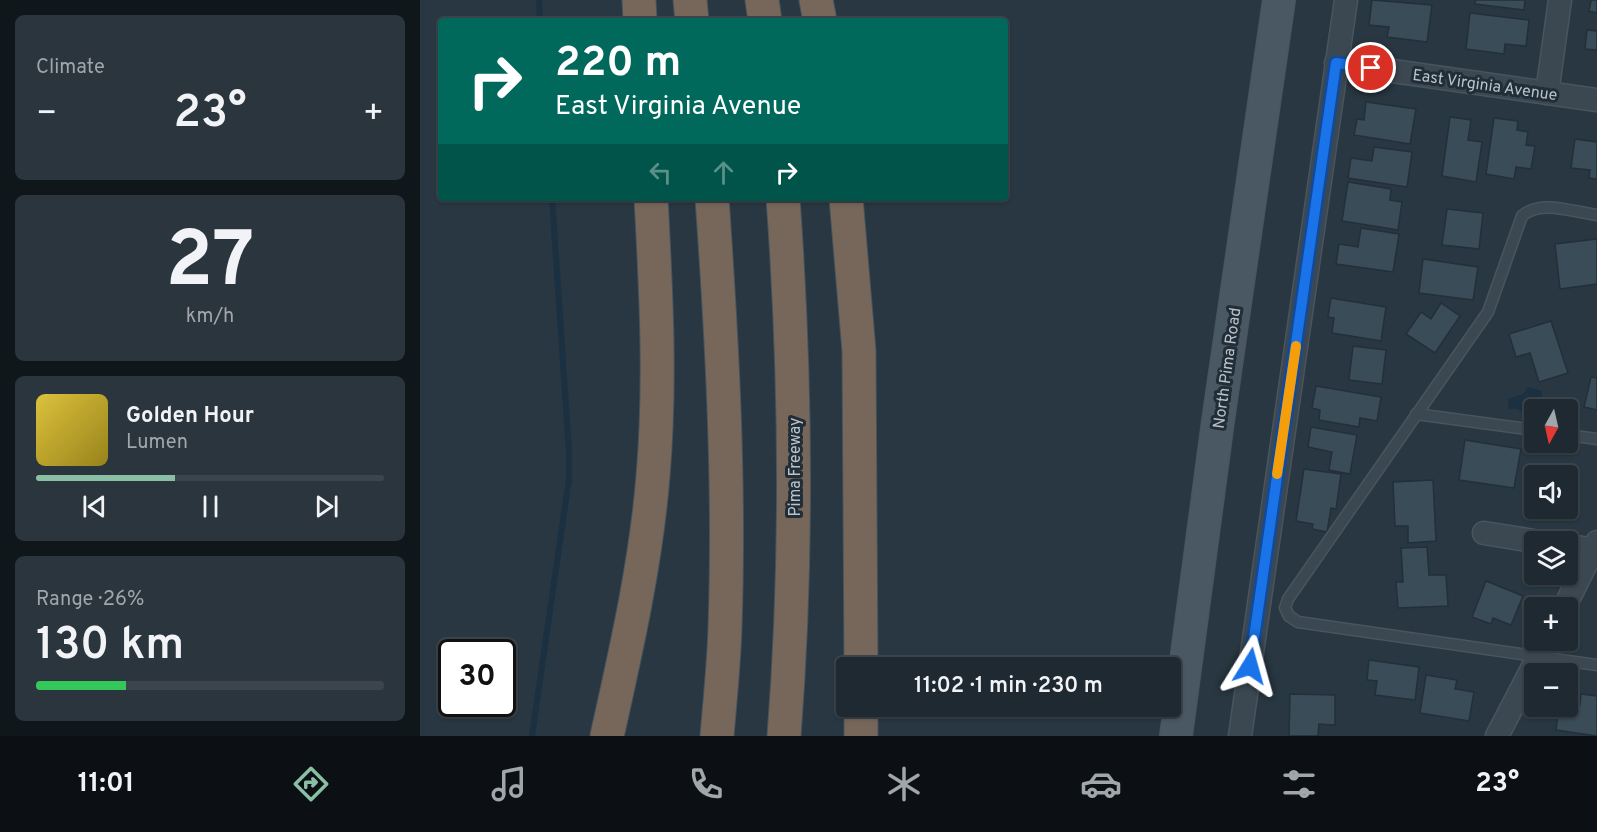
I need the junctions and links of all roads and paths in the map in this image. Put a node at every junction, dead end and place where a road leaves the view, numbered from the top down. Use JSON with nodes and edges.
{"nodes":[{"id":1,"x":639,"y":0,"type":"edge"},
{"id":2,"x":690,"y":0,"type":"edge"},
{"id":3,"x":762,"y":0,"type":"edge"},
{"id":4,"x":816,"y":0,"type":"edge"},
{"id":5,"x":1279,"y":0,"type":"edge"},
{"id":6,"x":1346,"y":0,"type":"edge"},
{"id":7,"x":1560,"y":0,"type":"edge"},
{"id":8,"x":640,"y":18,"type":"edge"},
{"id":9,"x":692,"y":18,"type":"edge"},
{"id":10,"x":765,"y":18,"type":"edge"},
{"id":11,"x":819,"y":18,"type":"edge"},
{"id":12,"x":1336,"y":63,"type":"junction"},
{"id":13,"x":1547,"y":93,"type":"junction"},
{"id":14,"x":1597,"y":100,"type":"edge"},
{"id":15,"x":651,"y":201,"type":"edge"},
{"id":16,"x":712,"y":201,"type":"edge"},
{"id":17,"x":783,"y":201,"type":"edge"},
{"id":18,"x":846,"y":201,"type":"edge"},
{"id":19,"x":1597,"y":215,"type":"edge"},
{"id":20,"x":1416,"y":414,"type":"junction"},
{"id":21,"x":1524,"y":429,"type":"edge"},
{"id":22,"x":1578,"y":436,"type":"edge"},
{"id":23,"x":1597,"y":439,"type":"edge"},
{"id":24,"x":1484,"y":533,"type":"dead end"},
{"id":25,"x":1524,"y":539,"type":"edge"},
{"id":26,"x":1578,"y":546,"type":"edge"},
{"id":27,"x":1596,"y":547,"type":"edge"},
{"id":28,"x":1569,"y":597,"type":"edge"},
{"id":29,"x":1524,"y":647,"type":"edge"},
{"id":30,"x":1542,"y":651,"type":"edge"},
{"id":31,"x":1550,"y":651,"type":"edge"},
{"id":32,"x":861,"y":657,"type":"edge"},
{"id":33,"x":1597,"y":665,"type":"edge"},
{"id":34,"x":861,"y":717,"type":"edge"},
{"id":35,"x":607,"y":736,"type":"edge"},
{"id":36,"x":717,"y":736,"type":"edge"},
{"id":37,"x":784,"y":736,"type":"edge"},
{"id":38,"x":861,"y":736,"type":"edge"},
{"id":39,"x":1176,"y":736,"type":"edge"},
{"id":40,"x":1240,"y":736,"type":"edge"},
{"id":41,"x":1497,"y":736,"type":"edge"}],
"edges":[{"from":1,"to":8,"type":"highway"},
{"from":2,"to":9,"type":"highway"},
{"from":3,"to":10,"type":"highway"},
{"from":4,"to":11,"type":"highway"},
{"from":5,"to":39,"type":"main road","name":"North Pima Road"},
{"from":6,"to":12,"type":"street"},
{"from":7,"to":13,"type":"street"},
{"from":12,"to":13,"type":"street","name":"East Virginia Avenue"},
{"from":12,"to":40,"type":"street"},
{"from":13,"to":14,"type":"street","name":"East Virginia Avenue"},
{"from":15,"to":35,"type":"highway"},
{"from":16,"to":36,"type":"highway"},
{"from":17,"to":37,"type":"highway","name":"Pima Freeway"},
{"from":18,"to":32,"type":"highway"},
{"from":19,"to":20,"type":"lane"},
{"from":20,"to":21,"type":"lane"},
{"from":20,"to":29,"type":"lane"},
{"from":22,"to":23,"type":"lane"},
{"from":24,"to":25,"type":"street"},
{"from":26,"to":27,"type":"street"},
{"from":27,"to":28,"type":"street"},
{"from":30,"to":41,"type":"street"},
{"from":31,"to":33,"type":"lane"},
{"from":34,"to":38,"type":"highway"}]}
